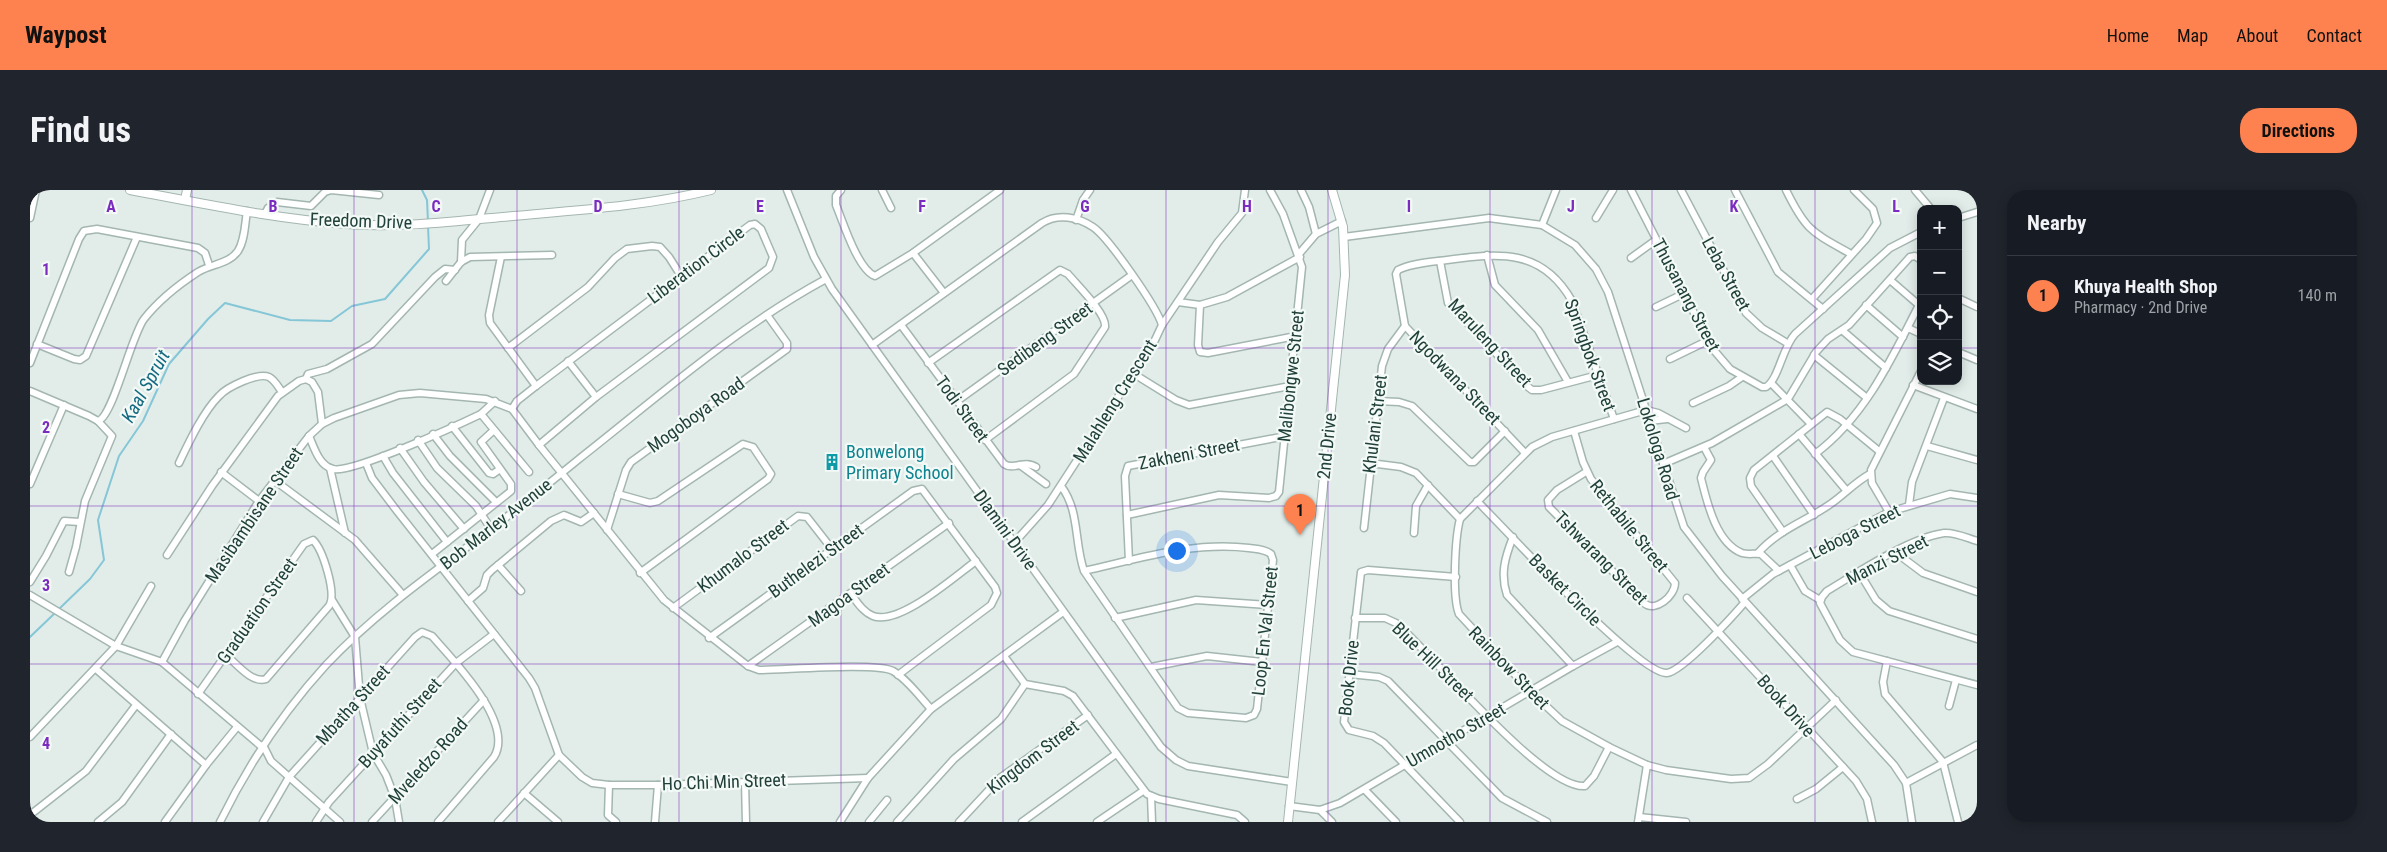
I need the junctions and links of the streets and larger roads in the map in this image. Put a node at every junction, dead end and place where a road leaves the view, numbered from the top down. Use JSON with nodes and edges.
{"nodes":[{"id":1,"x":36,"y":190,"type":"edge"},
{"id":2,"x":130,"y":190,"type":"edge"},
{"id":3,"x":187,"y":190,"type":"edge"},
{"id":4,"x":490,"y":190,"type":"edge"},
{"id":5,"x":711,"y":190,"type":"edge"},
{"id":6,"x":787,"y":190,"type":"edge"},
{"id":7,"x":841,"y":190,"type":"edge"},
{"id":8,"x":882,"y":190,"type":"edge"},
{"id":9,"x":1000,"y":190,"type":"edge"},
{"id":10,"x":1245,"y":190,"type":"edge"},
{"id":11,"x":1270,"y":190,"type":"edge"},
{"id":12,"x":1301,"y":190,"type":"edge"},
{"id":13,"x":1332,"y":190,"type":"edge"},
{"id":14,"x":1556,"y":190,"type":"edge"},
{"id":15,"x":1613,"y":190,"type":"edge"},
{"id":16,"x":1631,"y":190,"type":"edge"},
{"id":17,"x":1681,"y":190,"type":"edge"},
{"id":18,"x":1735,"y":190,"type":"edge"},
{"id":19,"x":1786,"y":190,"type":"edge"},
{"id":20,"x":1854,"y":190,"type":"edge"},
{"id":21,"x":1915,"y":190,"type":"edge"},
{"id":22,"x":1088,"y":191,"type":"edge"},
{"id":23,"x":379,"y":195,"type":"dead end"},
{"id":24,"x":185,"y":200,"type":"junction"},
{"id":25,"x":1927,"y":205,"type":"edge"},
{"id":26,"x":891,"y":208,"type":"dead end"},
{"id":27,"x":247,"y":211,"type":"junction"},
{"id":28,"x":1977,"y":212,"type":"edge"},
{"id":29,"x":265,"y":214,"type":"junction"},
{"id":30,"x":1962,"y":217,"type":"edge"},
{"id":31,"x":30,"y":218,"type":"edge"},
{"id":32,"x":1596,"y":218,"type":"dead end"},
{"id":33,"x":479,"y":219,"type":"junction"},
{"id":34,"x":1076,"y":220,"type":"junction"},
{"id":35,"x":1342,"y":221,"type":"junction"},
{"id":36,"x":1542,"y":225,"type":"junction"},
{"id":37,"x":1316,"y":234,"type":"junction"},
{"id":38,"x":1917,"y":234,"type":"edge"},
{"id":39,"x":1344,"y":236,"type":"junction"},
{"id":40,"x":137,"y":237,"type":"junction"},
{"id":41,"x":1656,"y":240,"type":"junction"},
{"id":42,"x":913,"y":252,"type":"junction"},
{"id":43,"x":1851,"y":254,"type":"junction"},
{"id":44,"x":552,"y":255,"type":"dead end"},
{"id":45,"x":1299,"y":255,"type":"junction"},
{"id":46,"x":1487,"y":255,"type":"junction"},
{"id":47,"x":501,"y":257,"type":"junction"},
{"id":48,"x":1631,"y":258,"type":"dead end"},
{"id":49,"x":1917,"y":258,"type":"edge"},
{"id":50,"x":1440,"y":261,"type":"junction"},
{"id":51,"x":461,"y":262,"type":"junction"},
{"id":52,"x":209,"y":266,"type":"junction"},
{"id":53,"x":1400,"y":268,"type":"joint"},
{"id":54,"x":455,"y":270,"type":"junction"},
{"id":55,"x":1132,"y":275,"type":"junction"},
{"id":56,"x":681,"y":276,"type":"junction"},
{"id":57,"x":826,"y":279,"type":"junction"},
{"id":58,"x":446,"y":280,"type":"dead end"},
{"id":59,"x":1890,"y":280,"type":"junction"},
{"id":60,"x":944,"y":293,"type":"junction"},
{"id":61,"x":1683,"y":294,"type":"junction"},
{"id":62,"x":1812,"y":299,"type":"junction"},
{"id":63,"x":1962,"y":300,"type":"edge"},
{"id":64,"x":1917,"y":301,"type":"edge"},
{"id":65,"x":1178,"y":302,"type":"junction"},
{"id":66,"x":1093,"y":304,"type":"junction"},
{"id":67,"x":1200,"y":305,"type":"junction"},
{"id":68,"x":1866,"y":305,"type":"junction"},
{"id":69,"x":1977,"y":307,"type":"edge"},
{"id":70,"x":1656,"y":308,"type":"dead end"},
{"id":71,"x":1823,"y":309,"type":"junction"},
{"id":72,"x":1917,"y":309,"type":"edge"},
{"id":73,"x":767,"y":315,"type":"junction"},
{"id":74,"x":902,"y":325,"type":"junction"},
{"id":75,"x":1162,"y":325,"type":"junction"},
{"id":76,"x":1405,"y":326,"type":"junction"},
{"id":77,"x":1908,"y":328,"type":"junction"},
{"id":78,"x":1843,"y":331,"type":"junction"},
{"id":79,"x":1917,"y":332,"type":"edge"},
{"id":80,"x":1296,"y":336,"type":"junction"},
{"id":81,"x":1903,"y":337,"type":"junction"},
{"id":82,"x":1708,"y":341,"type":"junction"},
{"id":83,"x":1787,"y":343,"type":"junction"},
{"id":84,"x":37,"y":344,"type":"junction"},
{"id":85,"x":872,"y":345,"type":"junction"},
{"id":86,"x":508,"y":348,"type":"junction"},
{"id":87,"x":1962,"y":354,"type":"edge"},
{"id":88,"x":1814,"y":355,"type":"junction"},
{"id":89,"x":1670,"y":359,"type":"dead end"},
{"id":90,"x":1977,"y":360,"type":"edge"},
{"id":91,"x":568,"y":361,"type":"junction"},
{"id":92,"x":30,"y":363,"type":"edge"},
{"id":93,"x":928,"y":363,"type":"junction"},
{"id":94,"x":1886,"y":368,"type":"junction"},
{"id":95,"x":1134,"y":374,"type":"junction"},
{"id":96,"x":1598,"y":375,"type":"junction"},
{"id":97,"x":1742,"y":377,"type":"junction"},
{"id":98,"x":1917,"y":378,"type":"edge"},
{"id":99,"x":306,"y":379,"type":"junction"},
{"id":100,"x":1568,"y":382,"type":"junction"},
{"id":101,"x":1771,"y":383,"type":"junction"},
{"id":102,"x":1913,"y":385,"type":"junction"},
{"id":103,"x":536,"y":386,"type":"junction"},
{"id":104,"x":1290,"y":386,"type":"junction"},
{"id":105,"x":30,"y":391,"type":"edge"},
{"id":106,"x":282,"y":392,"type":"junction"},
{"id":107,"x":596,"y":397,"type":"junction"},
{"id":108,"x":1867,"y":398,"type":"junction"},
{"id":109,"x":1944,"y":398,"type":"junction"},
{"id":110,"x":1788,"y":399,"type":"junction"},
{"id":111,"x":957,"y":401,"type":"junction"},
{"id":112,"x":1377,"y":401,"type":"junction"},
{"id":113,"x":495,"y":402,"type":"junction"},
{"id":114,"x":1693,"y":403,"type":"dead end"},
{"id":115,"x":64,"y":405,"type":"junction"},
{"id":116,"x":512,"y":409,"type":"junction"},
{"id":117,"x":1977,"y":409,"type":"edge"},
{"id":118,"x":1646,"y":410,"type":"junction"},
{"id":119,"x":481,"y":414,"type":"junction"},
{"id":120,"x":1614,"y":419,"type":"junction"},
{"id":121,"x":1668,"y":419,"type":"junction"},
{"id":122,"x":98,"y":421,"type":"junction"},
{"id":123,"x":1649,"y":421,"type":"junction"},
{"id":124,"x":322,"y":424,"type":"junction"},
{"id":125,"x":1811,"y":424,"type":"junction"},
{"id":126,"x":1847,"y":425,"type":"junction"},
{"id":127,"x":452,"y":426,"type":"junction"},
{"id":128,"x":1686,"y":428,"type":"dead end"},
{"id":129,"x":494,"y":430,"type":"junction"},
{"id":130,"x":1574,"y":431,"type":"junction"},
{"id":131,"x":1506,"y":432,"type":"junction"},
{"id":132,"x":433,"y":434,"type":"junction"},
{"id":133,"x":1800,"y":434,"type":"junction"},
{"id":134,"x":308,"y":436,"type":"junction"},
{"id":135,"x":1286,"y":436,"type":"junction"},
{"id":136,"x":418,"y":440,"type":"junction"},
{"id":137,"x":985,"y":440,"type":"junction"},
{"id":138,"x":539,"y":445,"type":"junction"},
{"id":139,"x":1704,"y":446,"type":"junction"},
{"id":140,"x":1926,"y":446,"type":"junction"},
{"id":141,"x":400,"y":448,"type":"junction"},
{"id":142,"x":1879,"y":451,"type":"junction"},
{"id":143,"x":1525,"y":453,"type":"junction"},
{"id":144,"x":1816,"y":454,"type":"junction"},
{"id":145,"x":383,"y":456,"type":"junction"},
{"id":146,"x":1773,"y":456,"type":"junction"},
{"id":147,"x":1977,"y":460,"type":"edge"},
{"id":148,"x":179,"y":463,"type":"dead end"},
{"id":149,"x":366,"y":463,"type":"junction"},
{"id":150,"x":1370,"y":463,"type":"junction"},
{"id":151,"x":1020,"y":464,"type":"junction"},
{"id":152,"x":1663,"y":464,"type":"junction"},
{"id":153,"x":1036,"y":467,"type":"dead end"},
{"id":154,"x":330,"y":468,"type":"junction"},
{"id":155,"x":500,"y":469,"type":"junction"},
{"id":156,"x":221,"y":472,"type":"junction"},
{"id":157,"x":529,"y":472,"type":"dead end"},
{"id":158,"x":1586,"y":472,"type":"junction"},
{"id":159,"x":562,"y":473,"type":"junction"},
{"id":160,"x":1870,"y":474,"type":"junction"},
{"id":161,"x":274,"y":480,"type":"junction"},
{"id":162,"x":30,"y":484,"type":"edge"},
{"id":163,"x":1046,"y":484,"type":"dead end"},
{"id":164,"x":1428,"y":485,"type":"junction"},
{"id":165,"x":1061,"y":486,"type":"junction"},
{"id":166,"x":1846,"y":490,"type":"junction"},
{"id":167,"x":618,"y":494,"type":"junction"},
{"id":168,"x":1977,"y":498,"type":"edge"},
{"id":169,"x":259,"y":501,"type":"junction"},
{"id":170,"x":1477,"y":501,"type":"junction"},
{"id":171,"x":496,"y":502,"type":"junction"},
{"id":172,"x":1909,"y":505,"type":"junction"},
{"id":173,"x":1889,"y":512,"type":"junction"},
{"id":174,"x":594,"y":513,"type":"junction"},
{"id":175,"x":482,"y":514,"type":"junction"},
{"id":176,"x":1126,"y":515,"type":"junction"},
{"id":177,"x":1814,"y":515,"type":"junction"},
{"id":178,"x":1460,"y":519,"type":"junction"},
{"id":179,"x":80,"y":522,"type":"junction"},
{"id":180,"x":948,"y":523,"type":"junction"},
{"id":181,"x":1364,"y":528,"type":"dead end"},
{"id":182,"x":464,"y":529,"type":"junction"},
{"id":183,"x":491,"y":529,"type":"junction"},
{"id":184,"x":607,"y":530,"type":"junction"},
{"id":185,"x":1783,"y":532,"type":"junction"},
{"id":186,"x":345,"y":533,"type":"junction"},
{"id":187,"x":1414,"y":533,"type":"dead end"},
{"id":188,"x":1513,"y":537,"type":"junction"},
{"id":189,"x":1977,"y":541,"type":"edge"},
{"id":190,"x":447,"y":542,"type":"junction"},
{"id":191,"x":1015,"y":542,"type":"junction"},
{"id":192,"x":832,"y":549,"type":"junction"},
{"id":193,"x":1895,"y":552,"type":"junction"},
{"id":194,"x":1758,"y":553,"type":"junction"},
{"id":195,"x":432,"y":554,"type":"junction"},
{"id":196,"x":167,"y":555,"type":"dead end"},
{"id":197,"x":1129,"y":561,"type":"junction"},
{"id":198,"x":976,"y":562,"type":"junction"},
{"id":199,"x":498,"y":564,"type":"junction"},
{"id":200,"x":1790,"y":565,"type":"junction"},
{"id":201,"x":441,"y":566,"type":"junction"},
{"id":202,"x":1084,"y":571,"type":"junction"},
{"id":203,"x":1779,"y":571,"type":"junction"},
{"id":204,"x":69,"y":572,"type":"dead end"},
{"id":205,"x":1859,"y":572,"type":"junction"},
{"id":206,"x":640,"y":573,"type":"junction"},
{"id":207,"x":1456,"y":577,"type":"junction"},
{"id":208,"x":30,"y":582,"type":"edge"},
{"id":209,"x":150,"y":586,"type":"dead end"},
{"id":210,"x":521,"y":591,"type":"dead end"},
{"id":211,"x":1673,"y":591,"type":"joint"},
{"id":212,"x":1977,"y":592,"type":"edge"},
{"id":213,"x":851,"y":594,"type":"junction"},
{"id":214,"x":30,"y":595,"type":"edge"},
{"id":215,"x":403,"y":595,"type":"junction"},
{"id":216,"x":1687,"y":598,"type":"dead end"},
{"id":217,"x":332,"y":600,"type":"junction"},
{"id":218,"x":1744,"y":600,"type":"junction"},
{"id":219,"x":1820,"y":600,"type":"junction"},
{"id":220,"x":468,"y":601,"type":"junction"},
{"id":221,"x":1268,"y":605,"type":"junction"},
{"id":222,"x":673,"y":608,"type":"junction"},
{"id":223,"x":1063,"y":612,"type":"junction"},
{"id":224,"x":1115,"y":618,"type":"junction"},
{"id":225,"x":1354,"y":618,"type":"junction"},
{"id":226,"x":1718,"y":631,"type":"junction"},
{"id":227,"x":494,"y":634,"type":"junction"},
{"id":228,"x":355,"y":637,"type":"junction"},
{"id":229,"x":710,"y":638,"type":"junction"},
{"id":230,"x":1977,"y":639,"type":"edge"},
{"id":231,"x":1617,"y":642,"type":"junction"},
{"id":232,"x":116,"y":646,"type":"junction"},
{"id":233,"x":226,"y":655,"type":"junction"},
{"id":234,"x":1004,"y":656,"type":"junction"},
{"id":235,"x":1887,"y":661,"type":"junction"},
{"id":236,"x":162,"y":662,"type":"junction"},
{"id":237,"x":1262,"y":662,"type":"junction"},
{"id":238,"x":456,"y":663,"type":"junction"},
{"id":239,"x":748,"y":666,"type":"junction"},
{"id":240,"x":1572,"y":666,"type":"junction"},
{"id":241,"x":1151,"y":667,"type":"junction"},
{"id":242,"x":96,"y":669,"type":"junction"},
{"id":243,"x":1349,"y":674,"type":"junction"},
{"id":244,"x":898,"y":675,"type":"junction"},
{"id":245,"x":1956,"y":680,"type":"junction"},
{"id":246,"x":1026,"y":684,"type":"junction"},
{"id":247,"x":1977,"y":685,"type":"edge"},
{"id":248,"x":1530,"y":691,"type":"junction"},
{"id":249,"x":198,"y":694,"type":"junction"},
{"id":250,"x":360,"y":698,"type":"junction"},
{"id":251,"x":484,"y":700,"type":"junction"},
{"id":252,"x":1836,"y":700,"type":"junction"},
{"id":253,"x":136,"y":705,"type":"junction"},
{"id":254,"x":1949,"y":706,"type":"dead end"},
{"id":255,"x":931,"y":709,"type":"junction"},
{"id":256,"x":1088,"y":715,"type":"junction"},
{"id":257,"x":1488,"y":716,"type":"junction"},
{"id":258,"x":236,"y":727,"type":"junction"},
{"id":259,"x":1806,"y":728,"type":"junction"},
{"id":260,"x":171,"y":734,"type":"junction"},
{"id":261,"x":30,"y":737,"type":"edge"},
{"id":262,"x":1446,"y":740,"type":"junction"},
{"id":263,"x":1977,"y":745,"type":"edge"},
{"id":264,"x":262,"y":746,"type":"junction"},
{"id":265,"x":1609,"y":748,"type":"junction"},
{"id":266,"x":373,"y":753,"type":"junction"},
{"id":267,"x":1116,"y":754,"type":"junction"},
{"id":268,"x":559,"y":755,"type":"junction"},
{"id":269,"x":1942,"y":762,"type":"junction"},
{"id":270,"x":1405,"y":764,"type":"junction"},
{"id":271,"x":206,"y":765,"type":"junction"},
{"id":272,"x":1647,"y":765,"type":"junction"},
{"id":273,"x":1843,"y":767,"type":"junction"},
{"id":274,"x":289,"y":777,"type":"junction"},
{"id":275,"x":868,"y":778,"type":"junction"},
{"id":276,"x":745,"y":782,"type":"junction"},
{"id":277,"x":1292,"y":782,"type":"junction"},
{"id":278,"x":1906,"y":783,"type":"junction"},
{"id":279,"x":658,"y":784,"type":"junction"},
{"id":280,"x":609,"y":785,"type":"junction"},
{"id":281,"x":1365,"y":790,"type":"junction"},
{"id":282,"x":1143,"y":791,"type":"junction"},
{"id":283,"x":524,"y":793,"type":"junction"},
{"id":284,"x":1150,"y":796,"type":"junction"},
{"id":285,"x":395,"y":798,"type":"junction"},
{"id":286,"x":1797,"y":799,"type":"dead end"},
{"id":287,"x":887,"y":800,"type":"dead end"},
{"id":288,"x":1289,"y":806,"type":"junction"},
{"id":289,"x":323,"y":808,"type":"junction"},
{"id":290,"x":1320,"y":810,"type":"junction"},
{"id":291,"x":30,"y":815,"type":"edge"},
{"id":292,"x":1639,"y":819,"type":"edge"},
{"id":293,"x":98,"y":822,"type":"edge"},
{"id":294,"x":165,"y":822,"type":"edge"},
{"id":295,"x":220,"y":822,"type":"edge"},
{"id":296,"x":263,"y":822,"type":"edge"},
{"id":297,"x":316,"y":822,"type":"edge"},
{"id":298,"x":340,"y":822,"type":"edge"},
{"id":299,"x":372,"y":822,"type":"edge"},
{"id":300,"x":399,"y":822,"type":"edge"},
{"id":301,"x":438,"y":822,"type":"edge"},
{"id":302,"x":498,"y":822,"type":"edge"},
{"id":303,"x":558,"y":822,"type":"edge"},
{"id":304,"x":616,"y":822,"type":"edge"},
{"id":305,"x":655,"y":822,"type":"edge"},
{"id":306,"x":746,"y":822,"type":"edge"},
{"id":307,"x":840,"y":822,"type":"edge"},
{"id":308,"x":869,"y":822,"type":"edge"},
{"id":309,"x":897,"y":822,"type":"edge"},
{"id":310,"x":959,"y":822,"type":"edge"},
{"id":311,"x":1022,"y":822,"type":"edge"},
{"id":312,"x":1097,"y":822,"type":"edge"},
{"id":313,"x":1152,"y":822,"type":"edge"},
{"id":314,"x":1245,"y":822,"type":"edge"},
{"id":315,"x":1288,"y":822,"type":"edge"},
{"id":316,"x":1332,"y":822,"type":"edge"},
{"id":317,"x":1396,"y":822,"type":"edge"},
{"id":318,"x":1460,"y":822,"type":"edge"},
{"id":319,"x":1547,"y":822,"type":"edge"},
{"id":320,"x":1686,"y":822,"type":"edge"},
{"id":321,"x":1872,"y":822,"type":"edge"},
{"id":322,"x":1912,"y":822,"type":"edge"},
{"id":323,"x":1958,"y":822,"type":"edge"}],
"edges":[{"from":1,"to":31,"type":"street"},
{"from":2,"to":24,"type":"street","name":"Freedom Drive"},
{"from":3,"to":24,"type":"street"},
{"from":4,"to":33,"type":"street"},
{"from":5,"to":33,"type":"street","name":"Freedom Drive"},
{"from":6,"to":57,"type":"street","name":"Dlamini Drive"},
{"from":7,"to":42,"type":"street"},
{"from":8,"to":26,"type":"street"},
{"from":9,"to":42,"type":"street"},
{"from":10,"to":65,"type":"street"},
{"from":11,"to":45,"type":"street"},
{"from":12,"to":37,"type":"street"},
{"from":13,"to":35,"type":"street","name":"2nd Drive"},
{"from":14,"to":36,"type":"street"},
{"from":15,"to":32,"type":"street"},
{"from":16,"to":41,"type":"street","name":"Thusanang Street"},
{"from":17,"to":83,"type":"street","name":"Leba Street"},
{"from":18,"to":62,"type":"street"},
{"from":19,"to":43,"type":"street"},
{"from":20,"to":43,"type":"street"},
{"from":21,"to":25,"type":"street"},
{"from":22,"to":34,"type":"street"},
{"from":23,"to":29,"type":"street"},
{"from":24,"to":27,"type":"street","name":"Freedom Drive"},
{"from":27,"to":29,"type":"street","name":"Freedom Drive"},
{"from":27,"to":52,"type":"street"},
{"from":28,"to":30,"type":"street"},
{"from":29,"to":33,"type":"street","name":"Freedom Drive"},
{"from":33,"to":51,"type":"street"},
{"from":34,"to":55,"type":"street","name":"Malahleng Crescent"},
{"from":34,"to":60,"type":"street","name":"Malahleng Crescent"},
{"from":35,"to":37,"type":"street"},
{"from":35,"to":39,"type":"street","name":"2nd Drive"},
{"from":36,"to":39,"type":"street","name":"Lokologa Road"},
{"from":36,"to":118,"type":"street","name":"Lokologa Road"},
{"from":37,"to":45,"type":"street"},
{"from":38,"to":71,"type":"street"},
{"from":39,"to":277,"type":"street","name":"2nd Drive"},
{"from":40,"to":52,"type":"street"},
{"from":40,"to":84,"type":"street"},
{"from":40,"to":84,"type":"street"},
{"from":41,"to":48,"type":"street"},
{"from":41,"to":61,"type":"street","name":"Thusanang Street"},
{"from":42,"to":60,"type":"street"},
{"from":43,"to":62,"type":"street"},
{"from":44,"to":47,"type":"street"},
{"from":45,"to":67,"type":"street"},
{"from":45,"to":80,"type":"street","name":"Malibongwe Street"},
{"from":46,"to":50,"type":"street","name":"Springbok Street"},
{"from":46,"to":96,"type":"street","name":"Springbok Street"},
{"from":46,"to":100,"type":"street"},
{"from":47,"to":51,"type":"street"},
{"from":47,"to":86,"type":"street"},
{"from":49,"to":59,"type":"street"},
{"from":50,"to":53,"type":"street","name":"Springbok Street"},
{"from":50,"to":100,"type":"street","name":"Maruleng Street"},
{"from":51,"to":54,"type":"street"},
{"from":52,"to":122,"type":"street"},
{"from":53,"to":76,"type":"street","name":"Ngodwana Street"},
{"from":54,"to":58,"type":"street"},
{"from":54,"to":99,"type":"street"},
{"from":55,"to":66,"type":"street","name":"Sedibeng Street"},
{"from":55,"to":75,"type":"street","name":"Malahleng Crescent"},
{"from":56,"to":86,"type":"street"},
{"from":56,"to":91,"type":"street","name":"Liberation Circle"},
{"from":56,"to":107,"type":"street","name":"Liberation Circle"},
{"from":57,"to":73,"type":"street","name":"Bob Marley Avenue"},
{"from":57,"to":85,"type":"street","name":"Dlamini Drive"},
{"from":59,"to":64,"type":"street"},
{"from":59,"to":68,"type":"street"},
{"from":60,"to":74,"type":"street","name":"Malahleng Crescent"},
{"from":61,"to":70,"type":"street"},
{"from":61,"to":82,"type":"street","name":"Thusanang Street"},
{"from":62,"to":71,"type":"street"},
{"from":63,"to":69,"type":"street"},
{"from":65,"to":67,"type":"street"},
{"from":65,"to":75,"type":"street"},
{"from":66,"to":93,"type":"street"},
{"from":66,"to":111,"type":"street","name":"Sedibeng Street"},
{"from":66,"to":137,"type":"street"},
{"from":67,"to":80,"type":"street"},
{"from":68,"to":78,"type":"street"},
{"from":68,"to":81,"type":"street"},
{"from":71,"to":83,"type":"street"},
{"from":72,"to":77,"type":"street"},
{"from":73,"to":159,"type":"street","name":"Bob Marley Avenue"},
{"from":73,"to":167,"type":"street","name":"Mogoboya Road"},
{"from":74,"to":85,"type":"street","name":"Malahleng Crescent"},
{"from":74,"to":93,"type":"street","name":"Todi Street"},
{"from":75,"to":95,"type":"street","name":"Malahleng Crescent"},
{"from":76,"to":112,"type":"street","name":"Khulani Street"},
{"from":76,"to":131,"type":"street","name":"Ngodwana Street"},
{"from":77,"to":79,"type":"street"},
{"from":77,"to":81,"type":"street"},
{"from":78,"to":88,"type":"street"},
{"from":78,"to":94,"type":"street"},
{"from":80,"to":104,"type":"street","name":"Malibongwe Street"},
{"from":81,"to":94,"type":"street"},
{"from":82,"to":89,"type":"street"},
{"from":82,"to":97,"type":"street","name":"Thusanang Street"},
{"from":83,"to":101,"type":"street"},
{"from":84,"to":92,"type":"street"},
{"from":85,"to":191,"type":"street","name":"Dlamini Drive"},
{"from":86,"to":103,"type":"street"},
{"from":87,"to":90,"type":"street"},
{"from":88,"to":108,"type":"street"},
{"from":88,"to":110,"type":"street"},
{"from":91,"to":103,"type":"street","name":"Liberation Circle"},
{"from":91,"to":107,"type":"street"},
{"from":93,"to":111,"type":"street","name":"Todi Street"},
{"from":94,"to":108,"type":"street"},
{"from":95,"to":104,"type":"street"},
{"from":95,"to":165,"type":"street","name":"Malahleng Crescent"},
{"from":96,"to":100,"type":"street","name":"Maruleng Street"},
{"from":96,"to":120,"type":"street","name":"Springbok Street"},
{"from":97,"to":101,"type":"street","name":"Thusanang Street"},
{"from":97,"to":114,"type":"street"},
{"from":98,"to":102,"type":"street"},
{"from":99,"to":106,"type":"street"},
{"from":99,"to":124,"type":"street"},
{"from":101,"to":110,"type":"street"},
{"from":102,"to":109,"type":"street"},
{"from":102,"to":142,"type":"street"},
{"from":103,"to":116,"type":"street","name":"Liberation Circle"},
{"from":104,"to":135,"type":"street","name":"Malibongwe Street"},
{"from":105,"to":115,"type":"street"},
{"from":106,"to":148,"type":"street"},
{"from":106,"to":156,"type":"street"},
{"from":107,"to":138,"type":"street","name":"Liberation Circle"},
{"from":108,"to":126,"type":"street"},
{"from":109,"to":117,"type":"street"},
{"from":109,"to":140,"type":"street"},
{"from":110,"to":125,"type":"street"},
{"from":110,"to":139,"type":"street"},
{"from":111,"to":137,"type":"street","name":"Todi Street"},
{"from":112,"to":131,"type":"street"},
{"from":112,"to":150,"type":"street","name":"Khulani Street"},
{"from":113,"to":116,"type":"street","name":"Masibambisane Street"},
{"from":113,"to":119,"type":"street"},
{"from":113,"to":124,"type":"street","name":"Masibambisane Street"},
{"from":115,"to":122,"type":"street"},
{"from":115,"to":162,"type":"street"},
{"from":116,"to":138,"type":"street"},
{"from":118,"to":120,"type":"street"},
{"from":118,"to":121,"type":"street"},
{"from":118,"to":123,"type":"street","name":"Lokologa Road"},
{"from":119,"to":127,"type":"street"},
{"from":119,"to":129,"type":"street"},
{"from":120,"to":130,"type":"street"},
{"from":121,"to":123,"type":"street"},
{"from":121,"to":128,"type":"street"},
{"from":122,"to":179,"type":"street"},
{"from":123,"to":152,"type":"street","name":"Lokologa Road"},
{"from":124,"to":134,"type":"street","name":"Masibambisane Street"},
{"from":125,"to":126,"type":"street"},
{"from":125,"to":133,"type":"street"},
{"from":126,"to":142,"type":"street"},
{"from":126,"to":144,"type":"street"},
{"from":127,"to":132,"type":"street"},
{"from":127,"to":155,"type":"street"},
{"from":129,"to":155,"type":"street"},
{"from":129,"to":157,"type":"street"},
{"from":130,"to":143,"type":"street"},
{"from":130,"to":158,"type":"street","name":"Rethabile Street"},
{"from":131,"to":143,"type":"street","name":"Ngodwana Street"},
{"from":132,"to":136,"type":"street"},
{"from":132,"to":171,"type":"street"},
{"from":133,"to":144,"type":"street"},
{"from":133,"to":146,"type":"street"},
{"from":134,"to":154,"type":"street"},
{"from":134,"to":161,"type":"street","name":"Masibambisane Street"},
{"from":135,"to":176,"type":"street","name":"Zakheni Street"},
{"from":135,"to":176,"type":"street","name":"Malibongwe Street"},
{"from":136,"to":141,"type":"street"},
{"from":136,"to":175,"type":"street"},
{"from":137,"to":151,"type":"street","name":"Todi Street"},
{"from":138,"to":159,"type":"street"},
{"from":139,"to":152,"type":"street"},
{"from":139,"to":194,"type":"street"},
{"from":140,"to":147,"type":"street"},
{"from":140,"to":172,"type":"street"},
{"from":141,"to":145,"type":"street"},
{"from":141,"to":182,"type":"street"},
{"from":142,"to":160,"type":"street"},
{"from":143,"to":170,"type":"street"},
{"from":144,"to":166,"type":"street"},
{"from":145,"to":149,"type":"street"},
{"from":145,"to":190,"type":"street"},
{"from":146,"to":177,"type":"street"},
{"from":146,"to":185,"type":"street"},
{"from":149,"to":154,"type":"street"},
{"from":149,"to":195,"type":"street","name":"Ho Chi Min Street"},
{"from":150,"to":164,"type":"street"},
{"from":150,"to":181,"type":"street","name":"Khulani Street"},
{"from":151,"to":153,"type":"street","name":"Todi Street"},
{"from":151,"to":163,"type":"street"},
{"from":152,"to":218,"type":"street","name":"Lokologa Road"},
{"from":154,"to":186,"type":"street"},
{"from":155,"to":171,"type":"street"},
{"from":156,"to":169,"type":"street"},
{"from":156,"to":196,"type":"street"},
{"from":158,"to":211,"type":"street","name":"Rethabile Street"},
{"from":158,"to":211,"type":"street","name":"Tshwarang Street"},
{"from":159,"to":174,"type":"street"},
{"from":159,"to":183,"type":"street","name":"Bob Marley Avenue"},
{"from":160,"to":166,"type":"street"},
{"from":160,"to":173,"type":"street"},
{"from":161,"to":169,"type":"street","name":"Masibambisane Street"},
{"from":161,"to":186,"type":"street"},
{"from":164,"to":178,"type":"street"},
{"from":164,"to":187,"type":"street"},
{"from":165,"to":191,"type":"street","name":"Malahleng Crescent"},
{"from":165,"to":202,"type":"street","name":"Loop En Val Street"},
{"from":166,"to":177,"type":"street"},
{"from":167,"to":184,"type":"street","name":"Mogoboya Road"},
{"from":167,"to":206,"type":"street"},
{"from":168,"to":172,"type":"street","name":"Leboga Street"},
{"from":169,"to":236,"type":"street","name":"Masibambisane Street"},
{"from":170,"to":178,"type":"street"},
{"from":170,"to":188,"type":"street","name":"Basket Circle"},
{"from":171,"to":175,"type":"street"},
{"from":172,"to":173,"type":"street","name":"Leboga Street"},
{"from":173,"to":200,"type":"street","name":"Leboga Street"},
{"from":174,"to":184,"type":"street"},
{"from":174,"to":199,"type":"street"},
{"from":175,"to":182,"type":"street"},
{"from":175,"to":183,"type":"street"},
{"from":176,"to":197,"type":"street","name":"Zakheni Street"},
{"from":177,"to":185,"type":"street"},
{"from":178,"to":207,"type":"street","name":"Rainbow Street"},
{"from":179,"to":204,"type":"street"},
{"from":179,"to":208,"type":"street"},
{"from":180,"to":192,"type":"street","name":"Buthelezi Street"},
{"from":180,"to":198,"type":"street"},
{"from":180,"to":213,"type":"street","name":"Magoa Street"},
{"from":182,"to":190,"type":"street"},
{"from":183,"to":201,"type":"street","name":"Bob Marley Avenue"},
{"from":184,"to":206,"type":"street"},
{"from":185,"to":194,"type":"street"},
{"from":186,"to":215,"type":"street"},
{"from":188,"to":231,"type":"street","name":"Basket Circle"},
{"from":188,"to":240,"type":"street","name":"Basket Circle"},
{"from":189,"to":193,"type":"street","name":"Manzi Street"},
{"from":190,"to":195,"type":"street"},
{"from":191,"to":223,"type":"street","name":"Dlamini Drive"},
{"from":192,"to":222,"type":"street","name":"Khumalo Street"},
{"from":192,"to":229,"type":"street","name":"Buthelezi Street"},
{"from":193,"to":205,"type":"street","name":"Manzi Street"},
{"from":193,"to":212,"type":"street"},
{"from":194,"to":203,"type":"street"},
{"from":195,"to":201,"type":"street","name":"Ho Chi Min Street"},
{"from":197,"to":202,"type":"street","name":"Loop En Val Street"},
{"from":197,"to":221,"type":"street","name":"Loop En Val Street"},
{"from":198,"to":213,"type":"street"},
{"from":198,"to":244,"type":"street"},
{"from":199,"to":210,"type":"street"},
{"from":199,"to":220,"type":"street"},
{"from":200,"to":203,"type":"street","name":"Leboga Street"},
{"from":200,"to":219,"type":"street"},
{"from":201,"to":215,"type":"street","name":"Bob Marley Avenue"},
{"from":201,"to":220,"type":"street","name":"Ho Chi Min Street"},
{"from":202,"to":224,"type":"street","name":"Loop En Val Street"},
{"from":203,"to":218,"type":"street","name":"Leboga Street"},
{"from":205,"to":219,"type":"street","name":"Manzi Street"},
{"from":205,"to":230,"type":"street"},
{"from":206,"to":222,"type":"street"},
{"from":207,"to":225,"type":"street","name":"Book Drive"},
{"from":207,"to":248,"type":"street","name":"Rainbow Street"},
{"from":209,"to":232,"type":"street"},
{"from":213,"to":239,"type":"street","name":"Magoa Street"},
{"from":214,"to":232,"type":"street"},
{"from":215,"to":228,"type":"street","name":"Bob Marley Avenue"},
{"from":216,"to":226,"type":"street","name":"Book Drive"},
{"from":217,"to":228,"type":"street"},
{"from":217,"to":233,"type":"street"},
{"from":217,"to":233,"type":"street","name":"Graduation Street"},
{"from":218,"to":226,"type":"street","name":"Leboga Street"},
{"from":218,"to":252,"type":"street","name":"Lokologa Road"},
{"from":219,"to":235,"type":"street"},
{"from":220,"to":227,"type":"street","name":"Ho Chi Min Street"},
{"from":221,"to":224,"type":"street"},
{"from":221,"to":237,"type":"street","name":"Loop En Val Street"},
{"from":222,"to":229,"type":"street"},
{"from":223,"to":234,"type":"street"},
{"from":223,"to":277,"type":"street","name":"Dlamini Drive"},
{"from":224,"to":241,"type":"street","name":"Loop En Val Street"},
{"from":225,"to":243,"type":"street","name":"Book Drive"},
{"from":225,"to":257,"type":"street","name":"Blue Hill Street"},
{"from":226,"to":231,"type":"street","name":"Basket Circle"},
{"from":226,"to":259,"type":"street","name":"Book Drive"},
{"from":227,"to":238,"type":"street","name":"Buyafuthi Street"},
{"from":227,"to":268,"type":"street","name":"Ho Chi Min Street"},
{"from":228,"to":250,"type":"street"},
{"from":228,"to":264,"type":"street","name":"Bob Marley Avenue"},
{"from":229,"to":239,"type":"street"},
{"from":231,"to":240,"type":"street","name":"Umnotho Street"},
{"from":232,"to":236,"type":"street"},
{"from":232,"to":242,"type":"street"},
{"from":233,"to":249,"type":"street","name":"Graduation Street"},
{"from":234,"to":246,"type":"street"},
{"from":234,"to":255,"type":"street"},
{"from":235,"to":245,"type":"street"},
{"from":235,"to":269,"type":"street"},
{"from":236,"to":249,"type":"street"},
{"from":237,"to":241,"type":"street"},
{"from":237,"to":241,"type":"street","name":"Loop En Val Street"},
{"from":238,"to":250,"type":"street","name":"Mbatha Street"},
{"from":238,"to":251,"type":"street"},
{"from":238,"to":266,"type":"street","name":"Buyafuthi Street"},
{"from":239,"to":244,"type":"street"},
{"from":240,"to":248,"type":"street","name":"Umnotho Street"},
{"from":242,"to":253,"type":"street"},
{"from":242,"to":261,"type":"street"},
{"from":243,"to":262,"type":"street"},
{"from":243,"to":270,"type":"street","name":"Book Drive"},
{"from":244,"to":255,"type":"street"},
{"from":245,"to":247,"type":"street"},
{"from":245,"to":254,"type":"street"},
{"from":246,"to":256,"type":"street"},
{"from":246,"to":309,"type":"street"},
{"from":248,"to":257,"type":"street","name":"Umnotho Street"},
{"from":248,"to":265,"type":"street","name":"Rainbow Street"},
{"from":249,"to":258,"type":"street"},
{"from":250,"to":266,"type":"street"},
{"from":250,"to":274,"type":"street","name":"Mbatha Street"},
{"from":251,"to":285,"type":"street","name":"Mveledzo Road"},
{"from":251,"to":301,"type":"street"},
{"from":252,"to":259,"type":"street","name":"Rainbow Street"},
{"from":252,"to":278,"type":"street","name":"Lokologa Road"},
{"from":253,"to":260,"type":"street"},
{"from":253,"to":291,"type":"street"},
{"from":255,"to":275,"type":"street"},
{"from":256,"to":267,"type":"street"},
{"from":256,"to":310,"type":"street","name":"Kingdom Street"},
{"from":257,"to":262,"type":"street","name":"Umnotho Street"},
{"from":257,"to":265,"type":"street","name":"Blue Hill Street"},
{"from":258,"to":264,"type":"street"},
{"from":258,"to":271,"type":"street"},
{"from":259,"to":272,"type":"street","name":"Rainbow Street"},
{"from":259,"to":273,"type":"street","name":"Book Drive"},
{"from":260,"to":271,"type":"street"},
{"from":260,"to":293,"type":"street"},
{"from":262,"to":270,"type":"street","name":"Umnotho Street"},
{"from":262,"to":319,"type":"street"},
{"from":263,"to":269,"type":"street"},
{"from":264,"to":274,"type":"street"},
{"from":264,"to":295,"type":"street","name":"Bob Marley Avenue"},
{"from":265,"to":272,"type":"street","name":"Rainbow Street"},
{"from":266,"to":285,"type":"street"},
{"from":266,"to":289,"type":"street","name":"Buyafuthi Street"},
{"from":267,"to":282,"type":"street"},
{"from":267,"to":311,"type":"street"},
{"from":268,"to":280,"type":"street","name":"Ho Chi Min Street"},
{"from":268,"to":283,"type":"street"},
{"from":269,"to":278,"type":"street"},
{"from":269,"to":323,"type":"street"},
{"from":270,"to":281,"type":"street","name":"Umnotho Street"},
{"from":270,"to":318,"type":"street","name":"Book Drive"},
{"from":271,"to":294,"type":"street"},
{"from":272,"to":292,"type":"street"},
{"from":273,"to":286,"type":"street"},
{"from":273,"to":321,"type":"street","name":"Book Drive"},
{"from":274,"to":289,"type":"street"},
{"from":274,"to":296,"type":"street","name":"Mbatha Street"},
{"from":275,"to":276,"type":"street","name":"Ho Chi Min Street"},
{"from":275,"to":307,"type":"street"},
{"from":276,"to":279,"type":"street","name":"Ho Chi Min Street"},
{"from":276,"to":306,"type":"street"},
{"from":277,"to":288,"type":"street","name":"2nd Drive"},
{"from":278,"to":322,"type":"street","name":"Lokologa Road"},
{"from":279,"to":280,"type":"street","name":"Ho Chi Min Street"},
{"from":279,"to":305,"type":"street"},
{"from":280,"to":304,"type":"street"},
{"from":281,"to":290,"type":"street","name":"Umnotho Street"},
{"from":281,"to":317,"type":"street"},
{"from":282,"to":284,"type":"street"},
{"from":282,"to":312,"type":"street"},
{"from":283,"to":302,"type":"street"},
{"from":283,"to":303,"type":"street"},
{"from":284,"to":313,"type":"street"},
{"from":284,"to":314,"type":"street"},
{"from":285,"to":299,"type":"street","name":"Mveledzo Road"},
{"from":285,"to":300,"type":"street"},
{"from":287,"to":308,"type":"street"},
{"from":288,"to":290,"type":"street","name":"Umnotho Street"},
{"from":288,"to":315,"type":"street","name":"2nd Drive"},
{"from":289,"to":297,"type":"street","name":"Buyafuthi Street"},
{"from":289,"to":298,"type":"street"},
{"from":290,"to":316,"type":"street"},
{"from":292,"to":320,"type":"street"}]}
